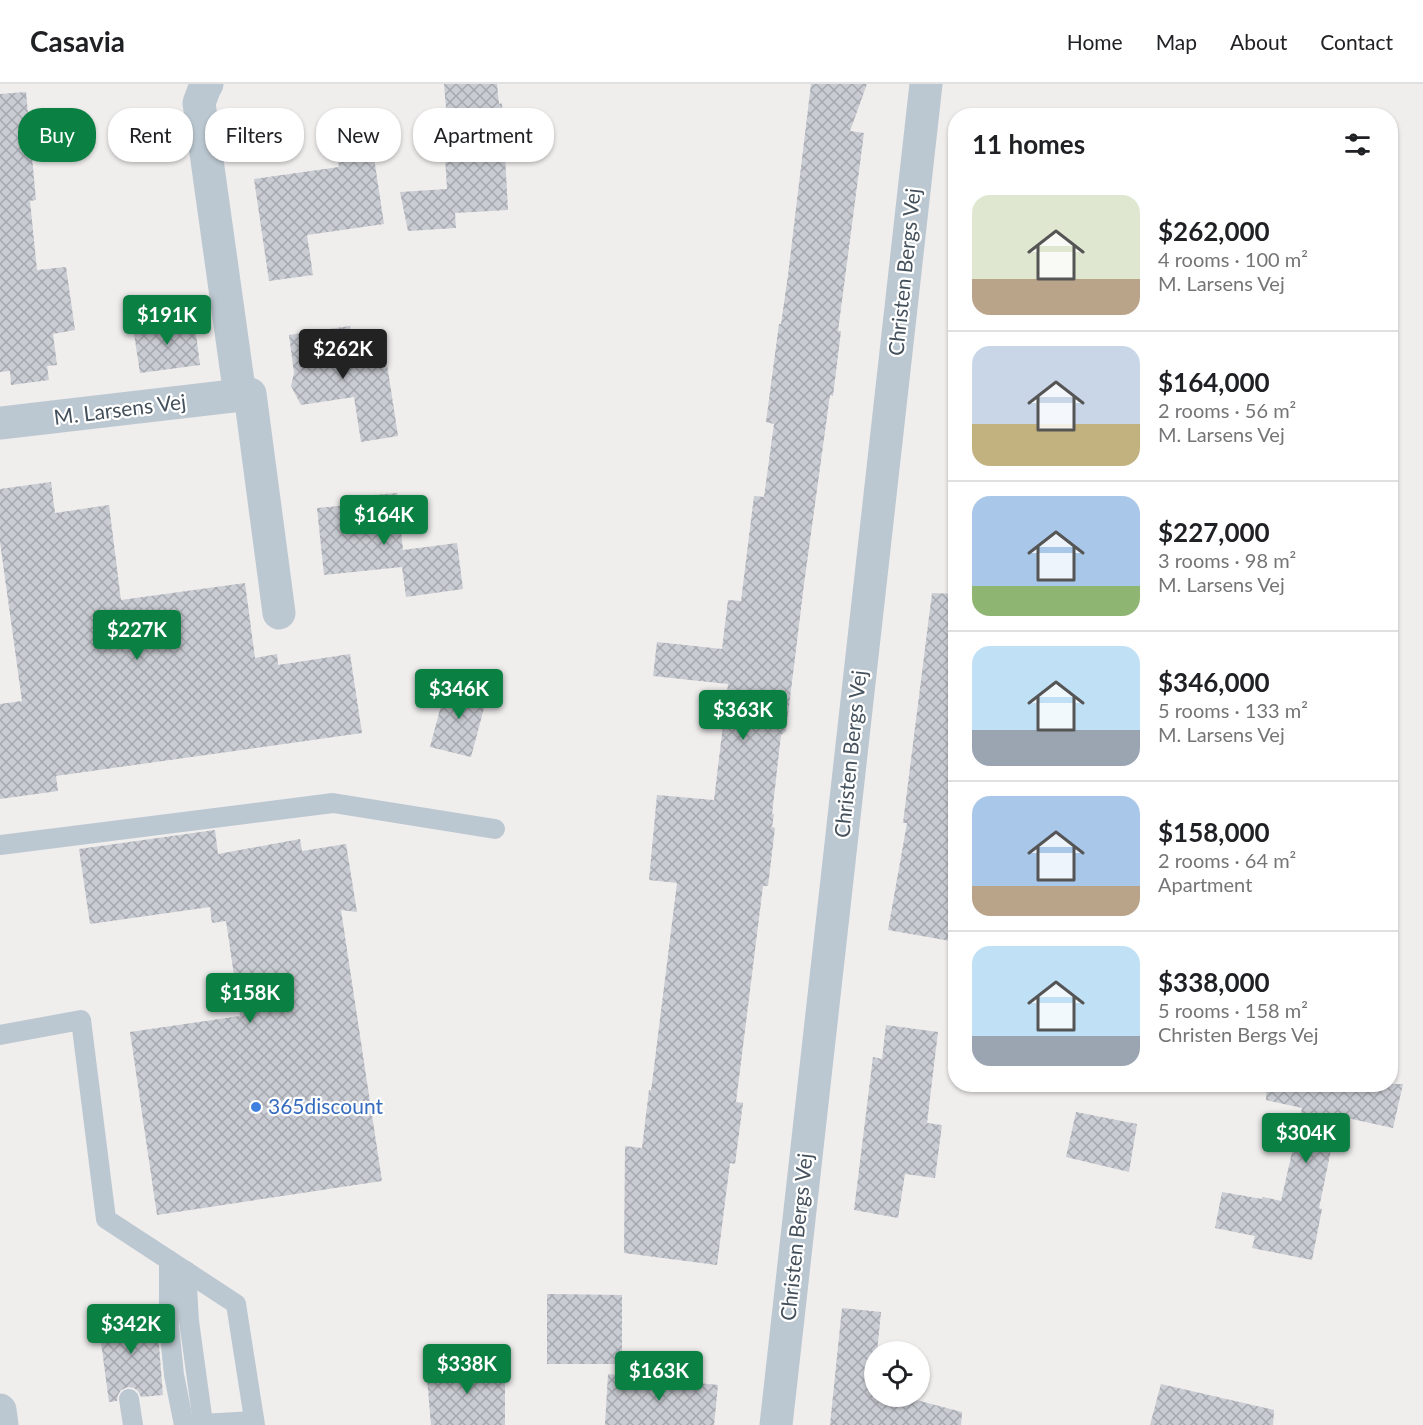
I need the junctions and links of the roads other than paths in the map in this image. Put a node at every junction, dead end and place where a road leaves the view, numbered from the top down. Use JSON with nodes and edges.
{"nodes":[{"id":1,"x":207,"y":84,"type":"edge"},
{"id":2,"x":926,"y":84,"type":"edge"},
{"id":3,"x":240,"y":396,"type":"junction"},
{"id":4,"x":0,"y":423,"type":"edge"},
{"id":5,"x":279,"y":613,"type":"dead end"},
{"id":6,"x":495,"y":829,"type":"dead end"},
{"id":7,"x":0,"y":844,"type":"edge"},
{"id":8,"x":0,"y":1035,"type":"edge"},
{"id":9,"x":169,"y":1260,"type":"junction"},
{"id":10,"x":186,"y":1271,"type":"junction"},
{"id":11,"x":129,"y":1399,"type":"dead end"},
{"id":12,"x":0,"y":1410,"type":"edge"},
{"id":13,"x":203,"y":1423,"type":"junction"},
{"id":14,"x":255,"y":1423,"type":"edge"},
{"id":15,"x":2,"y":1425,"type":"edge"},
{"id":16,"x":133,"y":1425,"type":"edge"},
{"id":17,"x":776,"y":1425,"type":"edge"}],
"edges":[{"from":1,"to":3,"type":"street"},
{"from":2,"to":17,"type":"street","name":"Christen Bergs Vej"},
{"from":3,"to":4,"type":"street","name":"M. Larsens Vej"},
{"from":3,"to":5,"type":"street"},
{"from":6,"to":7,"type":"lane"},
{"from":8,"to":9,"type":"lane"},
{"from":9,"to":10,"type":"lane"},
{"from":9,"to":13,"type":"lane"},
{"from":10,"to":13,"type":"lane"},
{"from":10,"to":14,"type":"lane"},
{"from":11,"to":16,"type":"lane"},
{"from":12,"to":15,"type":"street"},
{"from":13,"to":14,"type":"lane"}]}
